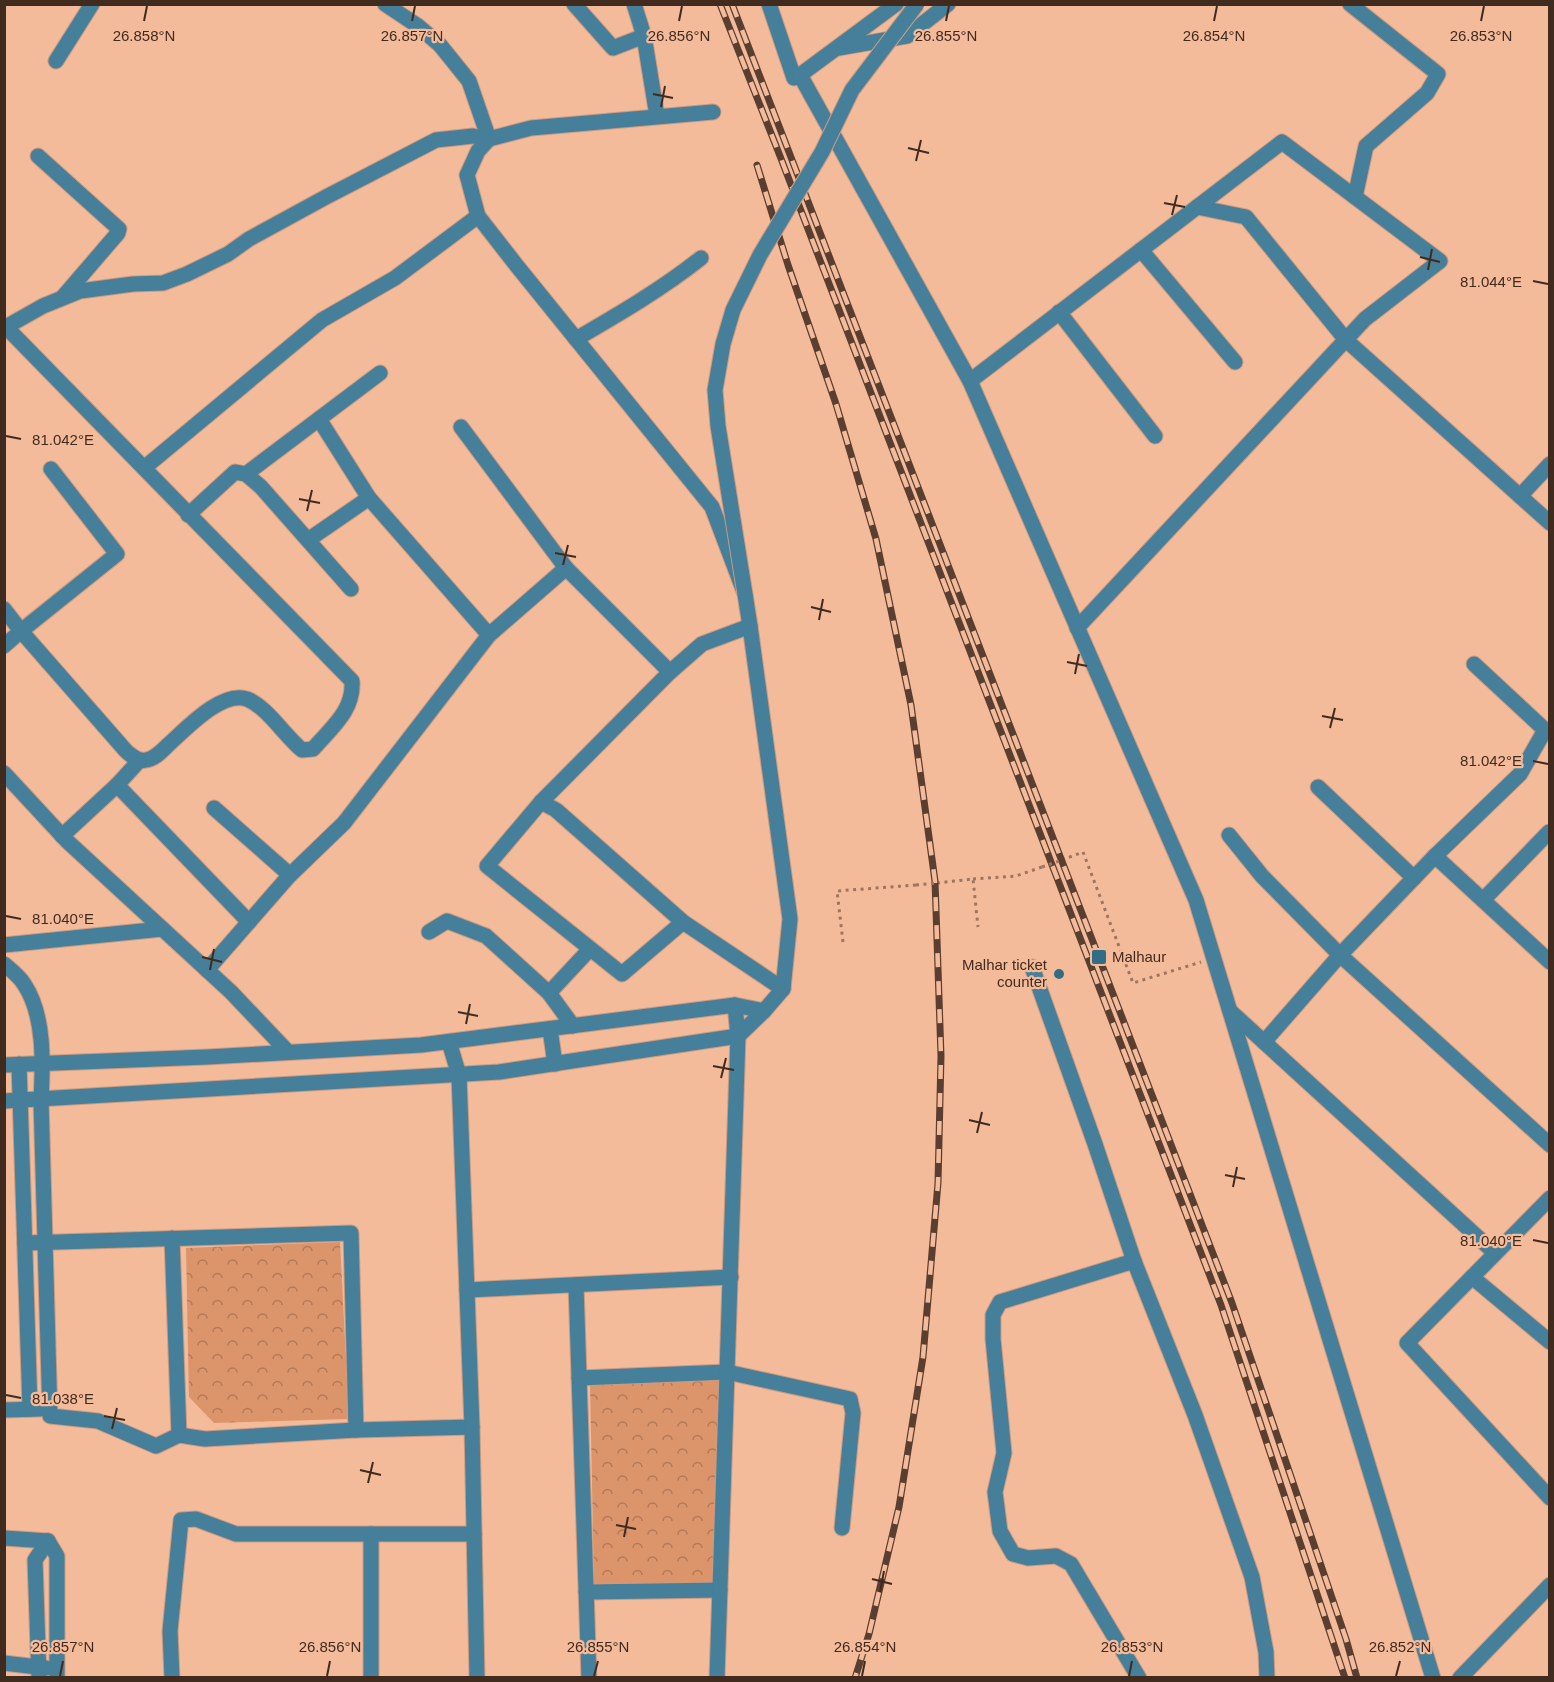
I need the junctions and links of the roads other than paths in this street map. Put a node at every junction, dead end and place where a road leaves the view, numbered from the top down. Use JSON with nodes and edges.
{"nodes":[{"id":1,"x":92,"y":4,"type":"edge"},
{"id":2,"x":385,"y":4,"type":"edge"},
{"id":3,"x":574,"y":4,"type":"edge"},
{"id":4,"x":634,"y":4,"type":"edge"},
{"id":5,"x":769,"y":4,"type":"edge"},
{"id":6,"x":896,"y":4,"type":"edge"},
{"id":7,"x":917,"y":4,"type":"edge"},
{"id":8,"x":948,"y":4,"type":"edge"},
{"id":9,"x":1350,"y":4,"type":"edge"},
{"id":10,"x":644,"y":36,"type":"junction"},
{"id":11,"x":836,"y":49,"type":"junction"},
{"id":12,"x":56,"y":61,"type":"dead end"},
{"id":13,"x":797,"y":76,"type":"junction"},
{"id":14,"x":713,"y":112,"type":"dead end"},
{"id":15,"x":657,"y":116,"type":"junction"},
{"id":16,"x":489,"y":139,"type":"junction"},
{"id":17,"x":38,"y":156,"type":"dead end"},
{"id":18,"x":1355,"y":197,"type":"junction"},
{"id":19,"x":1197,"y":207,"type":"junction"},
{"id":20,"x":478,"y":216,"type":"junction"},
{"id":21,"x":1141,"y":250,"type":"junction"},
{"id":22,"x":701,"y":258,"type":"dead end"},
{"id":23,"x":62,"y":298,"type":"junction"},
{"id":24,"x":1059,"y":312,"type":"junction"},
{"id":25,"x":5,"y":328,"type":"edge"},
{"id":26,"x":576,"y":339,"type":"junction"},
{"id":27,"x":1346,"y":340,"type":"junction"},
{"id":28,"x":1235,"y":362,"type":"dead end"},
{"id":29,"x":380,"y":373,"type":"dead end"},
{"id":30,"x":969,"y":381,"type":"junction"},
{"id":31,"x":319,"y":418,"type":"junction"},
{"id":32,"x":460,"y":427,"type":"dead end"},
{"id":33,"x":1155,"y":435,"type":"dead end"},
{"id":34,"x":1550,"y":464,"type":"edge"},
{"id":35,"x":144,"y":468,"type":"junction"},
{"id":36,"x":51,"y":469,"type":"dead end"},
{"id":37,"x":246,"y":474,"type":"junction"},
{"id":38,"x":1520,"y":496,"type":"junction"},
{"id":39,"x":369,"y":498,"type":"junction"},
{"id":40,"x":188,"y":515,"type":"junction"},
{"id":41,"x":1550,"y":523,"type":"edge"},
{"id":42,"x":308,"y":540,"type":"junction"},
{"id":43,"x":566,"y":568,"type":"junction"},
{"id":44,"x":351,"y":589,"type":"dead end"},
{"id":45,"x":745,"y":594,"type":"junction"},
{"id":46,"x":4,"y":609,"type":"edge"},
{"id":47,"x":750,"y":626,"type":"junction"},
{"id":48,"x":1077,"y":628,"type":"junction"},
{"id":49,"x":21,"y":631,"type":"junction"},
{"id":50,"x":489,"y":635,"type":"junction"},
{"id":51,"x":4,"y":646,"type":"edge"},
{"id":52,"x":1474,"y":664,"type":"dead end"},
{"id":53,"x":670,"y":672,"type":"junction"},
{"id":54,"x":139,"y":760,"type":"junction"},
{"id":55,"x":4,"y":773,"type":"edge"},
{"id":56,"x":117,"y":785,"type":"junction"},
{"id":57,"x":1318,"y":787,"type":"dead end"},
{"id":58,"x":541,"y":802,"type":"junction"},
{"id":59,"x":214,"y":808,"type":"dead end"},
{"id":60,"x":1549,"y":832,"type":"edge"},
{"id":61,"x":1228,"y":835,"type":"dead end"},
{"id":62,"x":62,"y":836,"type":"junction"},
{"id":63,"x":1435,"y":856,"type":"junction"},
{"id":64,"x":290,"y":875,"type":"junction"},
{"id":65,"x":1414,"y":878,"type":"junction"},
{"id":66,"x":1483,"y":900,"type":"junction"},
{"id":67,"x":249,"y":922,"type":"junction"},
{"id":68,"x":683,"y":922,"type":"junction"},
{"id":69,"x":162,"y":929,"type":"junction"},
{"id":70,"x":429,"y":932,"type":"dead end"},
{"id":71,"x":4,"y":945,"type":"edge"},
{"id":72,"x":590,"y":949,"type":"junction"},
{"id":73,"x":1340,"y":955,"type":"junction"},
{"id":74,"x":1550,"y":962,"type":"edge"},
{"id":75,"x":4,"y":964,"type":"edge"},
{"id":76,"x":1032,"y":967,"type":"dead end"},
{"id":77,"x":207,"y":970,"type":"junction"},
{"id":78,"x":783,"y":989,"type":"junction"},
{"id":79,"x":549,"y":993,"type":"junction"},
{"id":80,"x":735,"y":1005,"type":"junction"},
{"id":81,"x":764,"y":1011,"type":"junction"},
{"id":82,"x":1230,"y":1011,"type":"junction"},
{"id":83,"x":573,"y":1026,"type":"junction"},
{"id":84,"x":550,"y":1029,"type":"junction"},
{"id":85,"x":738,"y":1036,"type":"junction"},
{"id":86,"x":449,"y":1042,"type":"junction"},
{"id":87,"x":1264,"y":1042,"type":"junction"},
{"id":88,"x":288,"y":1053,"type":"junction"},
{"id":89,"x":44,"y":1064,"type":"junction"},
{"id":90,"x":555,"y":1064,"type":"junction"},
{"id":91,"x":12,"y":1065,"type":"edge"},
{"id":92,"x":459,"y":1075,"type":"junction"},
{"id":93,"x":21,"y":1100,"type":"junction"},
{"id":94,"x":41,"y":1100,"type":"junction"},
{"id":95,"x":4,"y":1101,"type":"edge"},
{"id":96,"x":1550,"y":1144,"type":"edge"},
{"id":97,"x":1550,"y":1198,"type":"edge"},
{"id":98,"x":172,"y":1238,"type":"junction"},
{"id":99,"x":44,"y":1242,"type":"junction"},
{"id":100,"x":25,"y":1243,"type":"junction"},
{"id":101,"x":1495,"y":1253,"type":"junction"},
{"id":102,"x":1134,"y":1261,"type":"junction"},
{"id":103,"x":730,"y":1277,"type":"junction"},
{"id":104,"x":1472,"y":1277,"type":"junction"},
{"id":105,"x":576,"y":1285,"type":"junction"},
{"id":106,"x":467,"y":1290,"type":"junction"},
{"id":107,"x":1550,"y":1342,"type":"edge"},
{"id":108,"x":727,"y":1372,"type":"junction"},
{"id":109,"x":579,"y":1378,"type":"junction"},
{"id":110,"x":30,"y":1409,"type":"junction"},
{"id":111,"x":4,"y":1410,"type":"edge"},
{"id":112,"x":50,"y":1412,"type":"junction"},
{"id":113,"x":472,"y":1426,"type":"junction"},
{"id":114,"x":356,"y":1430,"type":"junction"},
{"id":115,"x":179,"y":1435,"type":"junction"},
{"id":116,"x":1550,"y":1498,"type":"edge"},
{"id":117,"x":842,"y":1528,"type":"dead end"},
{"id":118,"x":371,"y":1534,"type":"junction"},
{"id":119,"x":474,"y":1534,"type":"junction"},
{"id":120,"x":4,"y":1538,"type":"edge"},
{"id":121,"x":48,"y":1540,"type":"junction"},
{"id":122,"x":1550,"y":1585,"type":"edge"},
{"id":123,"x":720,"y":1590,"type":"junction"},
{"id":124,"x":586,"y":1592,"type":"junction"},
{"id":125,"x":4,"y":1663,"type":"edge"},
{"id":126,"x":38,"y":1672,"type":"edge"},
{"id":127,"x":57,"y":1673,"type":"edge"},
{"id":128,"x":172,"y":1677,"type":"edge"},
{"id":129,"x":371,"y":1677,"type":"edge"},
{"id":130,"x":477,"y":1677,"type":"edge"},
{"id":131,"x":589,"y":1677,"type":"edge"},
{"id":132,"x":717,"y":1677,"type":"edge"},
{"id":133,"x":1139,"y":1677,"type":"edge"},
{"id":134,"x":1268,"y":1677,"type":"edge"},
{"id":135,"x":1433,"y":1677,"type":"edge"},
{"id":136,"x":1460,"y":1677,"type":"edge"}],
"edges":[{"from":1,"to":12,"type":"street"},
{"from":2,"to":16,"type":"street"},
{"from":3,"to":10,"type":"street"},
{"from":4,"to":10,"type":"street"},
{"from":5,"to":13,"type":"street"},
{"from":6,"to":11,"type":"street"},
{"from":7,"to":45,"type":"street","bridge":true},
{"from":8,"to":11,"type":"street"},
{"from":9,"to":18,"type":"street"},
{"from":10,"to":15,"type":"street"},
{"from":11,"to":13,"type":"street"},
{"from":13,"to":30,"type":"street"},
{"from":14,"to":15,"type":"street"},
{"from":15,"to":16,"type":"street"},
{"from":16,"to":20,"type":"street"},
{"from":16,"to":23,"type":"street"},
{"from":17,"to":23,"type":"street"},
{"from":18,"to":19,"type":"street"},
{"from":18,"to":27,"type":"street"},
{"from":19,"to":21,"type":"street"},
{"from":19,"to":27,"type":"street"},
{"from":20,"to":26,"type":"street"},
{"from":20,"to":35,"type":"street"},
{"from":21,"to":24,"type":"street"},
{"from":21,"to":28,"type":"street"},
{"from":22,"to":26,"type":"street"},
{"from":23,"to":25,"type":"street"},
{"from":24,"to":30,"type":"street"},
{"from":24,"to":33,"type":"street"},
{"from":25,"to":35,"type":"street"},
{"from":26,"to":45,"type":"street"},
{"from":27,"to":38,"type":"street"},
{"from":27,"to":48,"type":"street"},
{"from":29,"to":31,"type":"street"},
{"from":30,"to":48,"type":"street"},
{"from":31,"to":37,"type":"street"},
{"from":31,"to":39,"type":"street"},
{"from":32,"to":43,"type":"street"},
{"from":34,"to":38,"type":"street"},
{"from":35,"to":40,"type":"street"},
{"from":36,"to":49,"type":"street"},
{"from":37,"to":40,"type":"street"},
{"from":37,"to":42,"type":"street"},
{"from":38,"to":41,"type":"street"},
{"from":39,"to":42,"type":"street"},
{"from":39,"to":50,"type":"street"},
{"from":40,"to":54,"type":"street"},
{"from":42,"to":44,"type":"street"},
{"from":43,"to":50,"type":"street"},
{"from":43,"to":53,"type":"street"},
{"from":45,"to":47,"type":"street"},
{"from":46,"to":49,"type":"street"},
{"from":47,"to":53,"type":"street"},
{"from":47,"to":78,"type":"street"},
{"from":48,"to":82,"type":"street"},
{"from":49,"to":51,"type":"street"},
{"from":49,"to":54,"type":"street"},
{"from":50,"to":64,"type":"street"},
{"from":52,"to":63,"type":"street"},
{"from":53,"to":58,"type":"street"},
{"from":54,"to":56,"type":"street"},
{"from":55,"to":62,"type":"street"},
{"from":56,"to":62,"type":"street"},
{"from":56,"to":67,"type":"street"},
{"from":57,"to":65,"type":"street"},
{"from":58,"to":68,"type":"street"},
{"from":58,"to":72,"type":"street"},
{"from":59,"to":64,"type":"street"},
{"from":60,"to":66,"type":"street"},
{"from":61,"to":73,"type":"street"},
{"from":62,"to":69,"type":"street"},
{"from":63,"to":65,"type":"street"},
{"from":63,"to":66,"type":"street"},
{"from":64,"to":67,"type":"street"},
{"from":65,"to":73,"type":"street"},
{"from":66,"to":74,"type":"street"},
{"from":67,"to":77,"type":"street"},
{"from":68,"to":72,"type":"street"},
{"from":68,"to":78,"type":"street"},
{"from":69,"to":71,"type":"street"},
{"from":69,"to":77,"type":"street"},
{"from":70,"to":79,"type":"street"},
{"from":72,"to":79,"type":"street"},
{"from":73,"to":87,"type":"street"},
{"from":73,"to":96,"type":"street"},
{"from":75,"to":89,"type":"street"},
{"from":76,"to":102,"type":"street"},
{"from":77,"to":88,"type":"street"},
{"from":78,"to":81,"type":"street"},
{"from":79,"to":83,"type":"street"},
{"from":80,"to":81,"type":"street"},
{"from":80,"to":83,"type":"street"},
{"from":80,"to":85,"type":"street"},
{"from":81,"to":85,"type":"street"},
{"from":82,"to":87,"type":"street"},
{"from":82,"to":135,"type":"street"},
{"from":83,"to":84,"type":"street"},
{"from":84,"to":86,"type":"street"},
{"from":84,"to":90,"type":"street"},
{"from":85,"to":90,"type":"street"},
{"from":85,"to":103,"type":"street"},
{"from":86,"to":88,"type":"street"},
{"from":86,"to":92,"type":"street"},
{"from":87,"to":101,"type":"street"},
{"from":88,"to":89,"type":"street"},
{"from":89,"to":91,"type":"street"},
{"from":89,"to":94,"type":"street"},
{"from":90,"to":92,"type":"street"},
{"from":91,"to":93,"type":"street"},
{"from":92,"to":94,"type":"street"},
{"from":92,"to":106,"type":"street"},
{"from":93,"to":94,"type":"street"},
{"from":93,"to":95,"type":"street"},
{"from":93,"to":100,"type":"street"},
{"from":94,"to":99,"type":"street"},
{"from":97,"to":101,"type":"street"},
{"from":98,"to":99,"type":"street"},
{"from":98,"to":114,"type":"street"},
{"from":98,"to":115,"type":"street"},
{"from":99,"to":100,"type":"street"},
{"from":99,"to":112,"type":"street"},
{"from":100,"to":110,"type":"street"},
{"from":101,"to":104,"type":"street"},
{"from":102,"to":133,"type":"street"},
{"from":102,"to":134,"type":"street"},
{"from":103,"to":105,"type":"street"},
{"from":103,"to":108,"type":"street"},
{"from":104,"to":107,"type":"street"},
{"from":104,"to":116,"type":"street"},
{"from":105,"to":106,"type":"street"},
{"from":105,"to":109,"type":"street"},
{"from":106,"to":113,"type":"street"},
{"from":108,"to":109,"type":"street"},
{"from":108,"to":117,"type":"street"},
{"from":108,"to":123,"type":"street"},
{"from":109,"to":124,"type":"street"},
{"from":110,"to":111,"type":"street"},
{"from":110,"to":112,"type":"street"},
{"from":112,"to":115,"type":"street"},
{"from":113,"to":114,"type":"street"},
{"from":113,"to":119,"type":"street"},
{"from":114,"to":115,"type":"street"},
{"from":118,"to":119,"type":"street"},
{"from":118,"to":128,"type":"street"},
{"from":118,"to":129,"type":"street"},
{"from":119,"to":130,"type":"street"},
{"from":120,"to":121,"type":"street"},
{"from":121,"to":126,"type":"street"},
{"from":121,"to":127,"type":"street"},
{"from":122,"to":136,"type":"street"},
{"from":123,"to":124,"type":"street"},
{"from":123,"to":132,"type":"street"},
{"from":124,"to":131,"type":"street"},
{"from":125,"to":126,"type":"street"},
{"from":126,"to":127,"type":"street"}]}
